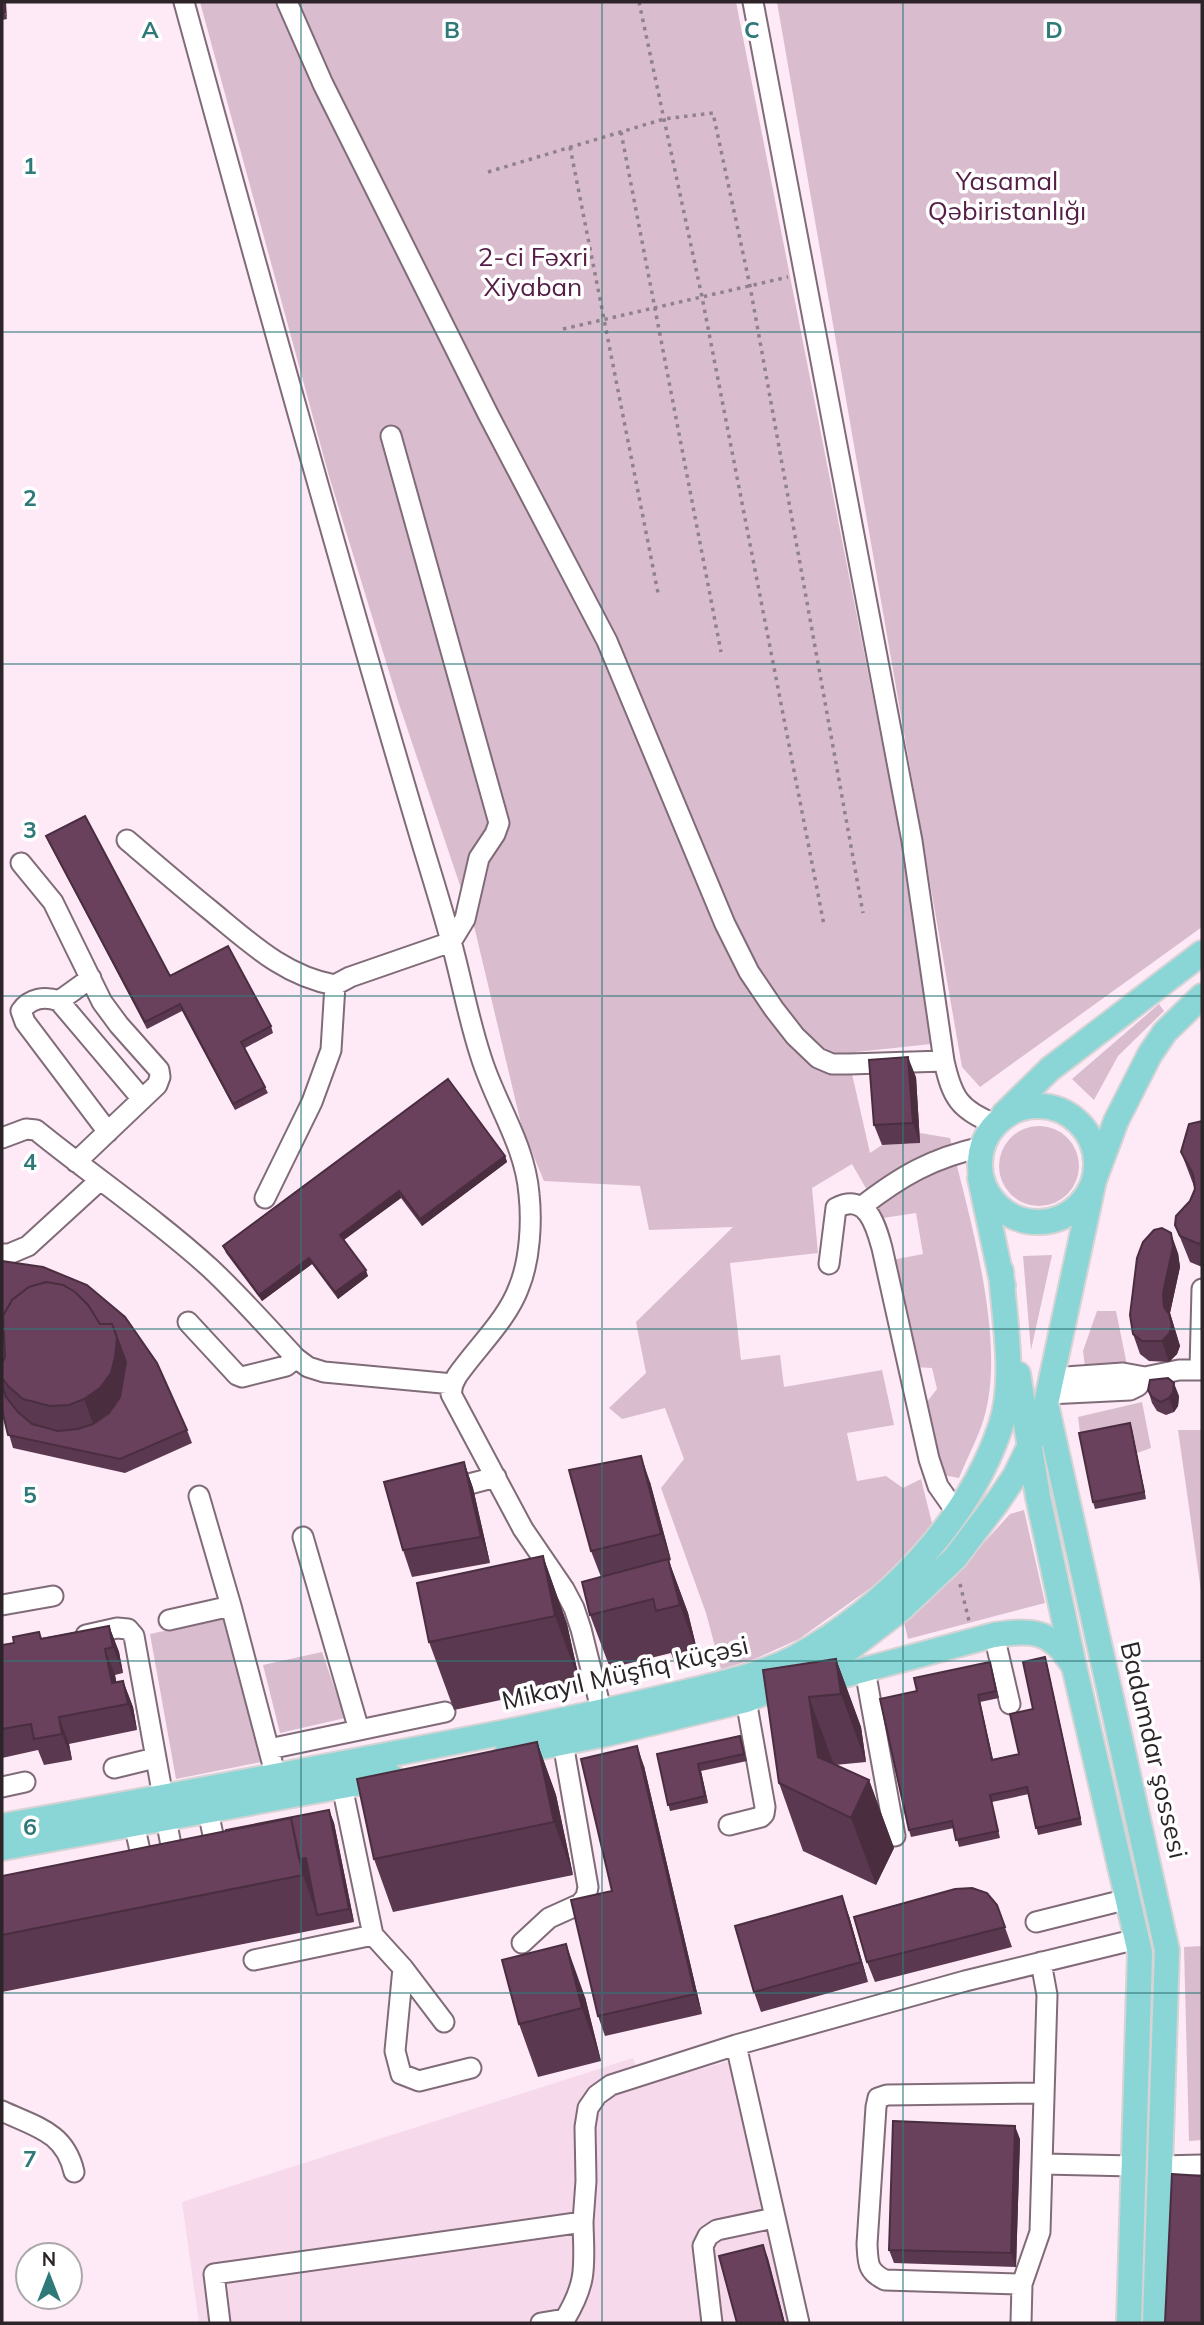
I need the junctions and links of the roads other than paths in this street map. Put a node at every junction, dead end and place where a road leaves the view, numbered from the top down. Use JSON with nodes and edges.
{"nodes":[{"id":1,"x":184,"y":2,"type":"edge"},
{"id":2,"x":287,"y":2,"type":"edge"},
{"id":3,"x":753,"y":2,"type":"edge"},
{"id":4,"x":391,"y":436,"type":"dead end"},
{"id":5,"x":127,"y":840,"type":"dead end"},
{"id":6,"x":21,"y":863,"type":"dead end"},
{"id":7,"x":451,"y":942,"type":"junction"},
{"id":8,"x":1202,"y":953,"type":"edge"},
{"id":9,"x":91,"y":978,"type":"junction"},
{"id":10,"x":335,"y":985,"type":"junction"},
{"id":11,"x":1202,"y":996,"type":"edge"},
{"id":12,"x":59,"y":1001,"type":"junction"},
{"id":13,"x":944,"y":1061,"type":"junction"},
{"id":14,"x":142,"y":1099,"type":"junction"},
{"id":15,"x":995,"y":1124,"type":"junction"},
{"id":16,"x":108,"y":1132,"type":"junction"},
{"id":17,"x":2,"y":1138,"type":"edge"},
{"id":18,"x":982,"y":1147,"type":"junction"},
{"id":19,"x":76,"y":1162,"type":"junction"},
{"id":20,"x":980,"y":1178,"type":"junction"},
{"id":21,"x":1094,"y":1180,"type":"junction"},
{"id":22,"x":99,"y":1181,"type":"junction"},
{"id":23,"x":265,"y":1198,"type":"dead end"},
{"id":24,"x":861,"y":1207,"type":"junction"},
{"id":25,"x":2,"y":1254,"type":"edge"},
{"id":26,"x":829,"y":1264,"type":"dead end"},
{"id":27,"x":1001,"y":1271,"type":"junction"},
{"id":28,"x":1202,"y":1289,"type":"edge"},
{"id":29,"x":188,"y":1322,"type":"dead end"},
{"id":30,"x":296,"y":1358,"type":"junction"},
{"id":31,"x":1201,"y":1369,"type":"edge"},
{"id":32,"x":453,"y":1384,"type":"junction"},
{"id":33,"x":1048,"y":1392,"type":"junction"},
{"id":34,"x":1029,"y":1447,"type":"junction"},
{"id":35,"x":496,"y":1477,"type":"junction"},
{"id":36,"x":424,"y":1495,"type":"edge"},
{"id":37,"x":199,"y":1496,"type":"dead end"},
{"id":38,"x":957,"y":1513,"type":"junction"},
{"id":39,"x":303,"y":1537,"type":"dead end"},
{"id":40,"x":52,"y":1596,"type":"dead end"},
{"id":41,"x":2,"y":1605,"type":"edge"},
{"id":42,"x":231,"y":1606,"type":"junction"},
{"id":43,"x":169,"y":1620,"type":"dead end"},
{"id":44,"x":994,"y":1635,"type":"junction"},
{"id":45,"x":66,"y":1639,"type":"edge"},
{"id":46,"x":1074,"y":1667,"type":"junction"},
{"id":47,"x":865,"y":1670,"type":"junction"},
{"id":48,"x":870,"y":1698,"type":"junction"},
{"id":49,"x":746,"y":1700,"type":"junction"},
{"id":50,"x":846,"y":1704,"type":"dead end"},
{"id":51,"x":1010,"y":1704,"type":"dead end"},
{"id":52,"x":445,"y":1712,"type":"dead end"},
{"id":53,"x":602,"y":1713,"type":"junction"},
{"id":54,"x":359,"y":1730,"type":"junction"},
{"id":55,"x":563,"y":1743,"type":"junction"},
{"id":56,"x":269,"y":1749,"type":"junction"},
{"id":57,"x":155,"y":1758,"type":"junction"},
{"id":58,"x":114,"y":1768,"type":"dead end"},
{"id":59,"x":276,"y":1777,"type":"junction"},
{"id":60,"x":25,"y":1782,"type":"dead end"},
{"id":61,"x":342,"y":1786,"type":"junction"},
{"id":62,"x":2,"y":1787,"type":"edge"},
{"id":63,"x":164,"y":1808,"type":"junction"},
{"id":64,"x":208,"y":1811,"type":"junction"},
{"id":65,"x":134,"y":1824,"type":"junction"},
{"id":66,"x":729,"y":1825,"type":"dead end"},
{"id":67,"x":2,"y":1826,"type":"edge"},
{"id":68,"x":895,"y":1836,"type":"dead end"},
{"id":69,"x":2,"y":1848,"type":"edge"},
{"id":70,"x":177,"y":1880,"type":"edge"},
{"id":71,"x":222,"y":1881,"type":"edge"},
{"id":72,"x":148,"y":1886,"type":"edge"},
{"id":73,"x":1128,"y":1899,"type":"junction"},
{"id":74,"x":1036,"y":1922,"type":"dead end"},
{"id":75,"x":1165,"y":1933,"type":"junction"},
{"id":76,"x":373,"y":1934,"type":"junction"},
{"id":77,"x":1138,"y":1939,"type":"junction"},
{"id":78,"x":522,"y":1943,"type":"dead end"},
{"id":79,"x":254,"y":1960,"type":"dead end"},
{"id":80,"x":1041,"y":1962,"type":"junction"},
{"id":81,"x":403,"y":1968,"type":"junction"},
{"id":82,"x":444,"y":2022,"type":"dead end"},
{"id":83,"x":736,"y":2045,"type":"junction"},
{"id":84,"x":471,"y":2068,"type":"dead end"},
{"id":85,"x":1044,"y":2093,"type":"junction"},
{"id":86,"x":2,"y":2111,"type":"edge"},
{"id":87,"x":1044,"y":2164,"type":"junction"},
{"id":88,"x":1202,"y":2165,"type":"edge"},
{"id":89,"x":1133,"y":2166,"type":"junction"},
{"id":90,"x":1161,"y":2166,"type":"junction"},
{"id":91,"x":75,"y":2172,"type":"dead end"},
{"id":92,"x":774,"y":2218,"type":"junction"},
{"id":93,"x":583,"y":2222,"type":"junction"},
{"id":94,"x":1022,"y":2284,"type":"junction"},
{"id":95,"x":565,"y":2321,"type":"edge"},
{"id":96,"x":220,"y":2323,"type":"edge"},
{"id":97,"x":541,"y":2323,"type":"edge"},
{"id":98,"x":712,"y":2323,"type":"edge"},
{"id":99,"x":799,"y":2323,"type":"edge"},
{"id":100,"x":1021,"y":2323,"type":"edge"},
{"id":101,"x":1129,"y":2323,"type":"edge"},
{"id":102,"x":1155,"y":2323,"type":"edge"}],
"edges":[{"from":1,"to":7,"type":"lane"},
{"from":2,"to":13,"type":"lane"},
{"from":3,"to":13,"type":"lane"},
{"from":4,"to":7,"type":"lane"},
{"from":5,"to":10,"type":"lane"},
{"from":6,"to":9,"type":"lane"},
{"from":7,"to":10,"type":"lane"},
{"from":7,"to":32,"type":"lane"},
{"from":8,"to":15,"type":"main road"},
{"from":9,"to":12,"type":"lane"},
{"from":9,"to":14,"type":"lane"},
{"from":10,"to":23,"type":"lane"},
{"from":11,"to":21,"type":"main road"},
{"from":12,"to":14,"type":"lane"},
{"from":12,"to":16,"type":"lane"},
{"from":13,"to":15,"type":"lane"},
{"from":14,"to":16,"type":"lane"},
{"from":15,"to":18,"type":"main road"},
{"from":15,"to":21,"type":"main road"},
{"from":16,"to":19,"type":"lane"},
{"from":17,"to":19,"type":"lane"},
{"from":18,"to":20,"type":"main road"},
{"from":18,"to":24,"type":"lane"},
{"from":19,"to":22,"type":"lane"},
{"from":20,"to":21,"type":"main road"},
{"from":20,"to":27,"type":"main road"},
{"from":21,"to":33,"type":"main road","name":"Mikayıl Müşfiq küçəsi"},
{"from":22,"to":25,"type":"lane"},
{"from":22,"to":30,"type":"lane"},
{"from":24,"to":26,"type":"lane"},
{"from":24,"to":38,"type":"lane"},
{"from":27,"to":34,"type":"main road"},
{"from":27,"to":38,"type":"main road","name":"Mikayıl Müşfiq küçəsi"},
{"from":28,"to":31,"type":"lane"},
{"from":29,"to":30,"type":"lane"},
{"from":30,"to":32,"type":"lane"},
{"from":31,"to":33,"type":"lane"},
{"from":32,"to":35,"type":"lane"},
{"from":33,"to":34,"type":"main road","name":"Mikayıl Müşfiq küçəsi"},
{"from":33,"to":75,"type":"main road","name":"Badamdar şossesi"},
{"from":34,"to":46,"type":"main road"},
{"from":34,"to":49,"type":"main road","name":"Mikayıl Müşfiq küçəsi"},
{"from":35,"to":36,"type":"lane"},
{"from":35,"to":53,"type":"lane"},
{"from":37,"to":42,"type":"lane"},
{"from":38,"to":53,"type":"main road","name":"Mikayıl Müşfiq küçəsi"},
{"from":39,"to":54,"type":"lane"},
{"from":40,"to":41,"type":"lane"},
{"from":42,"to":43,"type":"lane"},
{"from":42,"to":56,"type":"lane"},
{"from":44,"to":46,"type":"main road"},
{"from":44,"to":47,"type":"main road"},
{"from":44,"to":51,"type":"lane"},
{"from":45,"to":57,"type":"lane"},
{"from":46,"to":73,"type":"main road"},
{"from":47,"to":48,"type":"lane"},
{"from":47,"to":49,"type":"main road"},
{"from":48,"to":50,"type":"lane"},
{"from":48,"to":68,"type":"lane"},
{"from":49,"to":55,"type":"main road","name":"Mikayıl Müşfiq küçəsi"},
{"from":49,"to":66,"type":"lane"},
{"from":52,"to":54,"type":"lane"},
{"from":53,"to":59,"type":"main road","name":"Mikayıl Müşfiq küçəsi"},
{"from":54,"to":56,"type":"lane"},
{"from":55,"to":61,"type":"main road","name":"Mikayıl Müşfiq küçəsi"},
{"from":55,"to":78,"type":"lane"},
{"from":56,"to":59,"type":"lane"},
{"from":57,"to":58,"type":"lane"},
{"from":57,"to":63,"type":"lane"},
{"from":59,"to":63,"type":"main road","name":"Mikayıl Müşfiq küçəsi"},
{"from":60,"to":62,"type":"lane"},
{"from":61,"to":64,"type":"main road","name":"Mikayıl Müşfiq küçəsi"},
{"from":61,"to":76,"type":"lane"},
{"from":63,"to":64,"type":"main road","name":"Mikayıl Müşfiq küçəsi"},
{"from":63,"to":65,"type":"main road","name":"Mikayıl Müşfiq küçəsi"},
{"from":63,"to":67,"type":"main road","name":"Mikayıl Müşfiq küçəsi"},
{"from":63,"to":70,"type":"lane"},
{"from":64,"to":71,"type":"lane"},
{"from":65,"to":69,"type":"main road","name":"Mikayıl Müşfiq küçəsi"},
{"from":65,"to":72,"type":"lane"},
{"from":73,"to":74,"type":"lane"},
{"from":73,"to":77,"type":"main road"},
{"from":75,"to":77,"type":"main road"},
{"from":75,"to":90,"type":"main road","name":"Badamdar şossesi"},
{"from":76,"to":79,"type":"lane"},
{"from":76,"to":81,"type":"lane"},
{"from":77,"to":80,"type":"lane"},
{"from":77,"to":89,"type":"main road"},
{"from":80,"to":83,"type":"lane"},
{"from":80,"to":85,"type":"lane"},
{"from":81,"to":82,"type":"lane"},
{"from":81,"to":84,"type":"lane"},
{"from":83,"to":92,"type":"lane"},
{"from":83,"to":93,"type":"lane"},
{"from":85,"to":87,"type":"lane"},
{"from":85,"to":94,"type":"lane"},
{"from":86,"to":91,"type":"lane"},
{"from":87,"to":89,"type":"lane"},
{"from":87,"to":94,"type":"lane"},
{"from":88,"to":90,"type":"lane"},
{"from":89,"to":90,"type":"main road"},
{"from":89,"to":101,"type":"main road"},
{"from":90,"to":102,"type":"main road","name":"Badamdar şossesi"},
{"from":92,"to":98,"type":"lane"},
{"from":92,"to":99,"type":"lane"},
{"from":93,"to":95,"type":"lane"},
{"from":93,"to":96,"type":"lane"},
{"from":94,"to":100,"type":"lane"},
{"from":95,"to":97,"type":"lane"}]}
